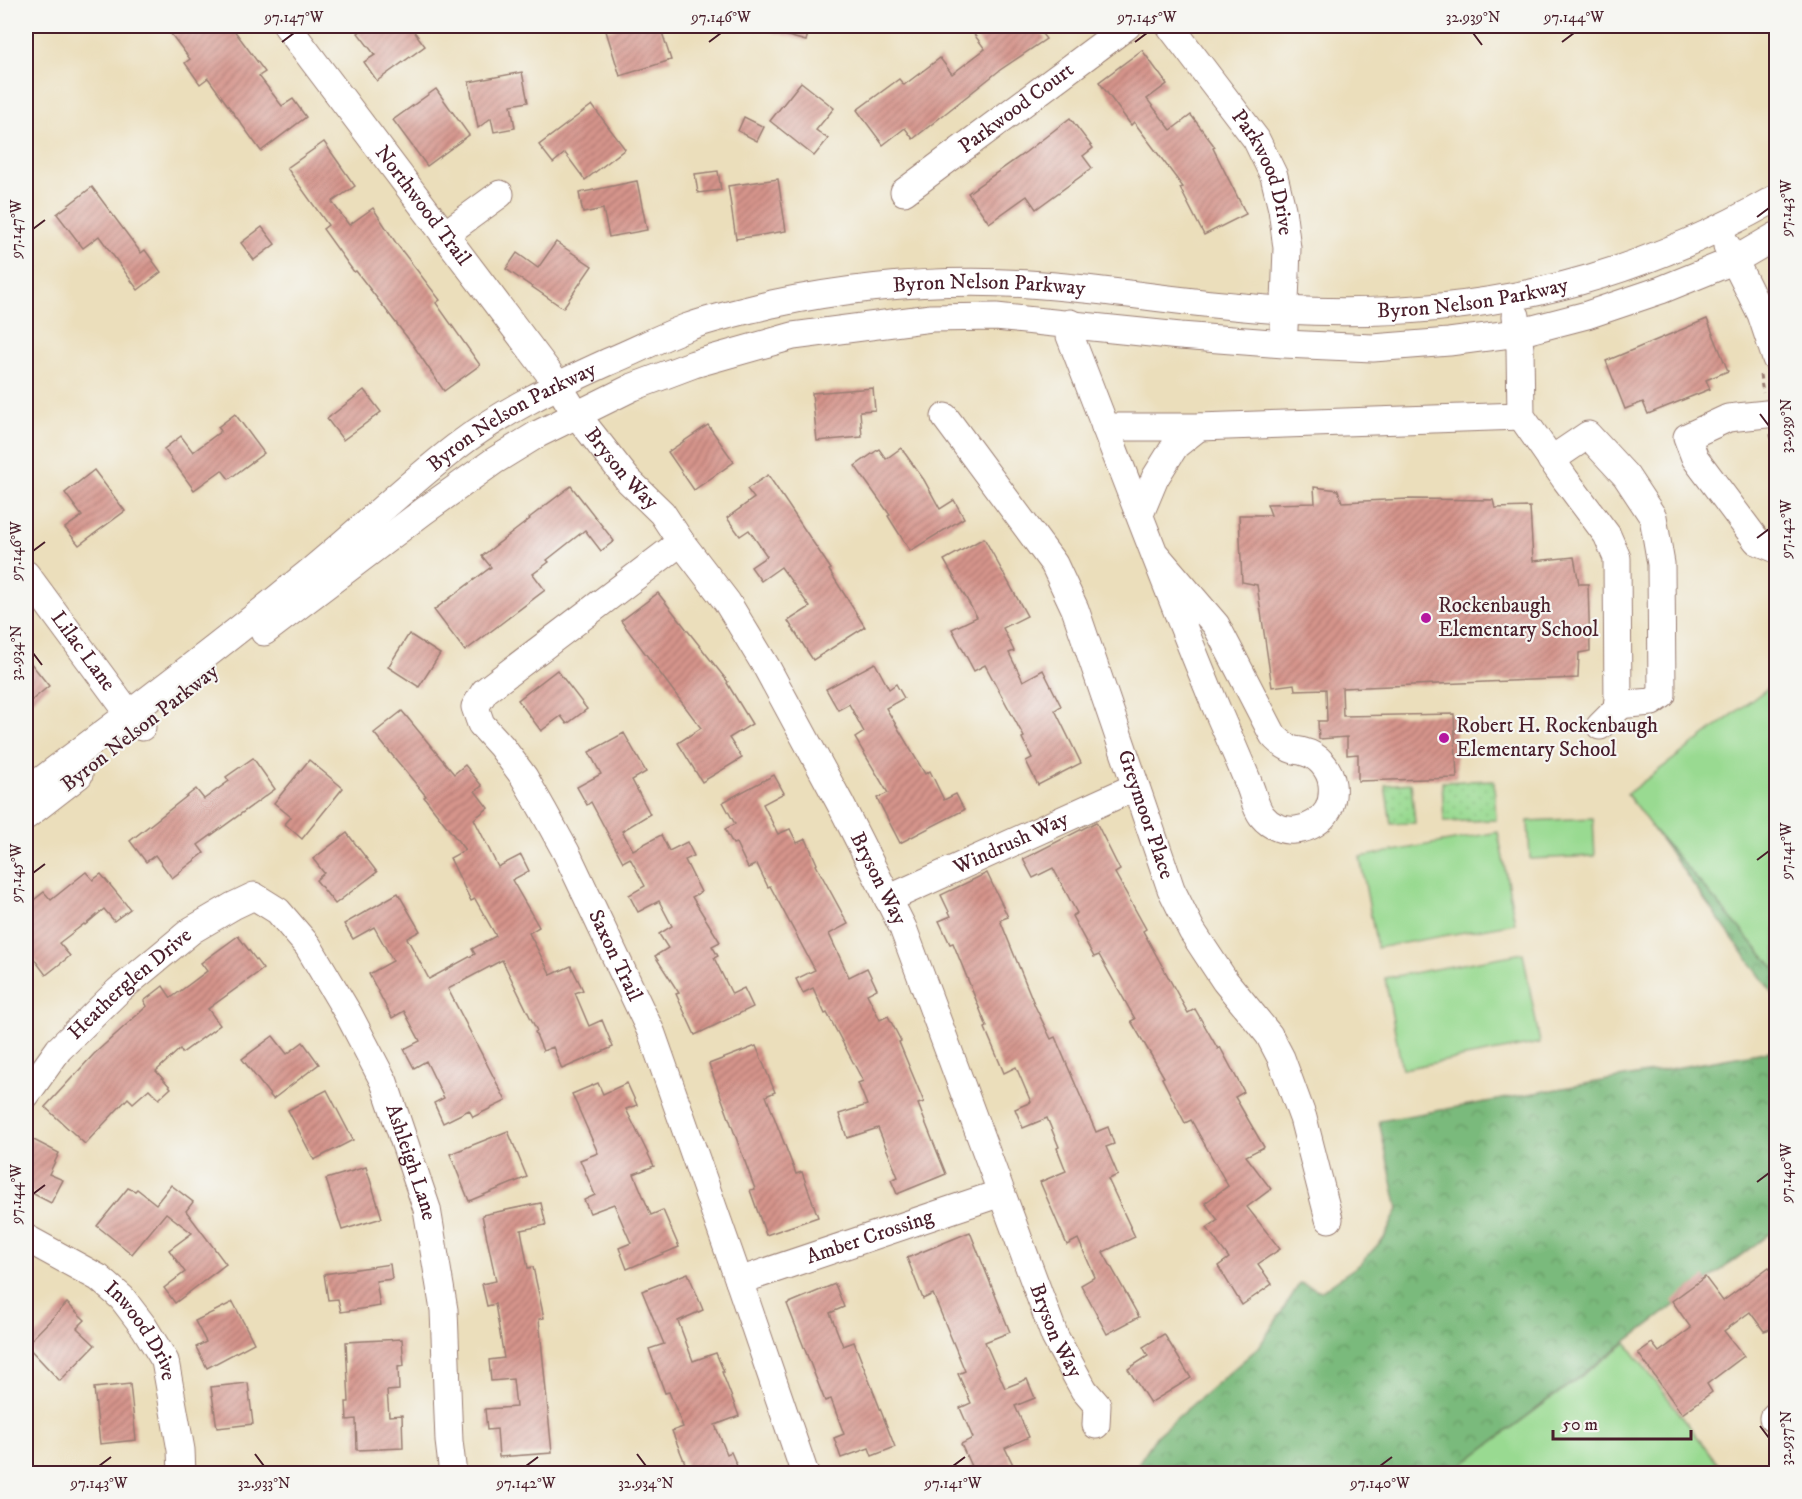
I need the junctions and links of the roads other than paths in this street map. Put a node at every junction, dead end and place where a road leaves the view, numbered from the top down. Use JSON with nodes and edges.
{"nodes":[{"id":1,"x":287,"y":26,"type":"edge"},
{"id":2,"x":1127,"y":26,"type":"edge"},
{"id":3,"x":1170,"y":26,"type":"edge"},
{"id":4,"x":904,"y":192,"type":"dead end"},
{"id":5,"x":500,"y":194,"type":"dead end"},
{"id":6,"x":1776,"y":198,"type":"edge"},
{"id":7,"x":1719,"y":229,"type":"junction"},
{"id":8,"x":444,"y":235,"type":"junction"},
{"id":9,"x":1776,"y":236,"type":"edge"},
{"id":10,"x":1735,"y":260,"type":"junction"},
{"id":11,"x":1513,"y":297,"type":"junction"},
{"id":12,"x":1284,"y":310,"type":"junction"},
{"id":13,"x":1070,"y":323,"type":"junction"},
{"id":14,"x":1518,"y":333,"type":"junction"},
{"id":15,"x":1284,"y":344,"type":"junction"},
{"id":16,"x":1767,"y":363,"type":"edge"},
{"id":17,"x":558,"y":385,"type":"junction"},
{"id":18,"x":1772,"y":413,"type":"edge"},
{"id":19,"x":576,"y":414,"type":"junction"},
{"id":20,"x":1521,"y":416,"type":"junction"},
{"id":21,"x":945,"y":417,"type":"dead end"},
{"id":22,"x":1105,"y":427,"type":"junction"},
{"id":23,"x":1199,"y":427,"type":"junction"},
{"id":24,"x":1551,"y":460,"type":"junction"},
{"id":25,"x":1140,"y":514,"type":"junction"},
{"id":26,"x":681,"y":542,"type":"junction"},
{"id":27,"x":1776,"y":549,"type":"edge"},
{"id":28,"x":1156,"y":555,"type":"junction"},
{"id":29,"x":26,"y":574,"type":"edge"},
{"id":30,"x":278,"y":610,"type":"junction"},
{"id":31,"x":1617,"y":705,"type":"junction"},
{"id":32,"x":136,"y":721,"type":"junction"},
{"id":33,"x":1600,"y":726,"type":"dead end"},
{"id":34,"x":1135,"y":787,"type":"junction"},
{"id":35,"x":26,"y":792,"type":"edge"},
{"id":36,"x":26,"y":816,"type":"edge"},
{"id":37,"x":254,"y":896,"type":"joint"},
{"id":38,"x":888,"y":899,"type":"junction"},
{"id":39,"x":26,"y":1095,"type":"edge"},
{"id":40,"x":1001,"y":1193,"type":"junction"},
{"id":41,"x":1329,"y":1219,"type":"dead end"},
{"id":42,"x":26,"y":1238,"type":"edge"},
{"id":43,"x":739,"y":1281,"type":"junction"},
{"id":44,"x":1096,"y":1425,"type":"dead end"},
{"id":45,"x":182,"y":1473,"type":"edge"},
{"id":46,"x":453,"y":1473,"type":"edge"},
{"id":47,"x":805,"y":1473,"type":"edge"}],
"edges":[{"from":1,"to":8,"type":"street","name":"Northwood Trail"},
{"from":2,"to":4,"type":"street","name":"Parkwood Court"},
{"from":3,"to":12,"type":"street","name":"Parkwood Drive"},
{"from":5,"to":8,"type":"street"},
{"from":6,"to":7,"type":"street","name":"Byron Nelson Parkway"},
{"from":7,"to":10,"type":"street"},
{"from":7,"to":11,"type":"street","name":"Byron Nelson Parkway"},
{"from":8,"to":17,"type":"street","name":"Northwood Trail"},
{"from":9,"to":10,"type":"street","name":"Byron Nelson Parkway"},
{"from":10,"to":14,"type":"street","name":"Byron Nelson Parkway"},
{"from":10,"to":16,"type":"street"},
{"from":11,"to":12,"type":"street","name":"Byron Nelson Parkway"},
{"from":11,"to":14,"type":"street"},
{"from":12,"to":15,"type":"street","name":"Parkwood Drive"},
{"from":12,"to":17,"type":"street","name":"Byron Nelson Parkway"},
{"from":13,"to":15,"type":"street","name":"Byron Nelson Parkway"},
{"from":13,"to":19,"type":"street","name":"Byron Nelson Parkway"},
{"from":13,"to":22,"type":"street"},
{"from":14,"to":15,"type":"street","name":"Byron Nelson Parkway"},
{"from":14,"to":20,"type":"street"},
{"from":17,"to":19,"type":"street","name":"Bryson Way"},
{"from":17,"to":30,"type":"street","name":"Byron Nelson Parkway"},
{"from":18,"to":27,"type":"street"},
{"from":19,"to":26,"type":"street","name":"Bryson Way"},
{"from":19,"to":30,"type":"street","name":"Byron Nelson Parkway"},
{"from":20,"to":23,"type":"street"},
{"from":20,"to":24,"type":"street"},
{"from":21,"to":34,"type":"street","name":"Greymoor Place"},
{"from":22,"to":23,"type":"street"},
{"from":22,"to":25,"type":"street"},
{"from":23,"to":25,"type":"street"},
{"from":24,"to":31,"type":"street"},
{"from":24,"to":31,"type":"street"},
{"from":25,"to":28,"type":"street"},
{"from":26,"to":38,"type":"street","name":"Bryson Way"},
{"from":26,"to":43,"type":"street","name":"Saxon Trail"},
{"from":28,"to":28,"type":"street"},
{"from":29,"to":32,"type":"street","name":"Lilac Lane"},
{"from":30,"to":32,"type":"street","name":"Byron Nelson Parkway"},
{"from":31,"to":33,"type":"street"},
{"from":32,"to":35,"type":"street","name":"Byron Nelson Parkway"},
{"from":32,"to":36,"type":"street","name":"Byron Nelson Parkway"},
{"from":34,"to":38,"type":"street","name":"Windrush Way"},
{"from":34,"to":41,"type":"street","name":"Greymoor Place"},
{"from":37,"to":39,"type":"street","name":"Heatherglen Drive"},
{"from":37,"to":46,"type":"street","name":"Ashleigh Lane"},
{"from":38,"to":40,"type":"street","name":"Bryson Way"},
{"from":40,"to":43,"type":"street","name":"Amber Crossing"},
{"from":40,"to":44,"type":"street","name":"Bryson Way"},
{"from":42,"to":45,"type":"street","name":"Inwood Drive"},
{"from":43,"to":47,"type":"street","name":"Saxon Trail"}]}
